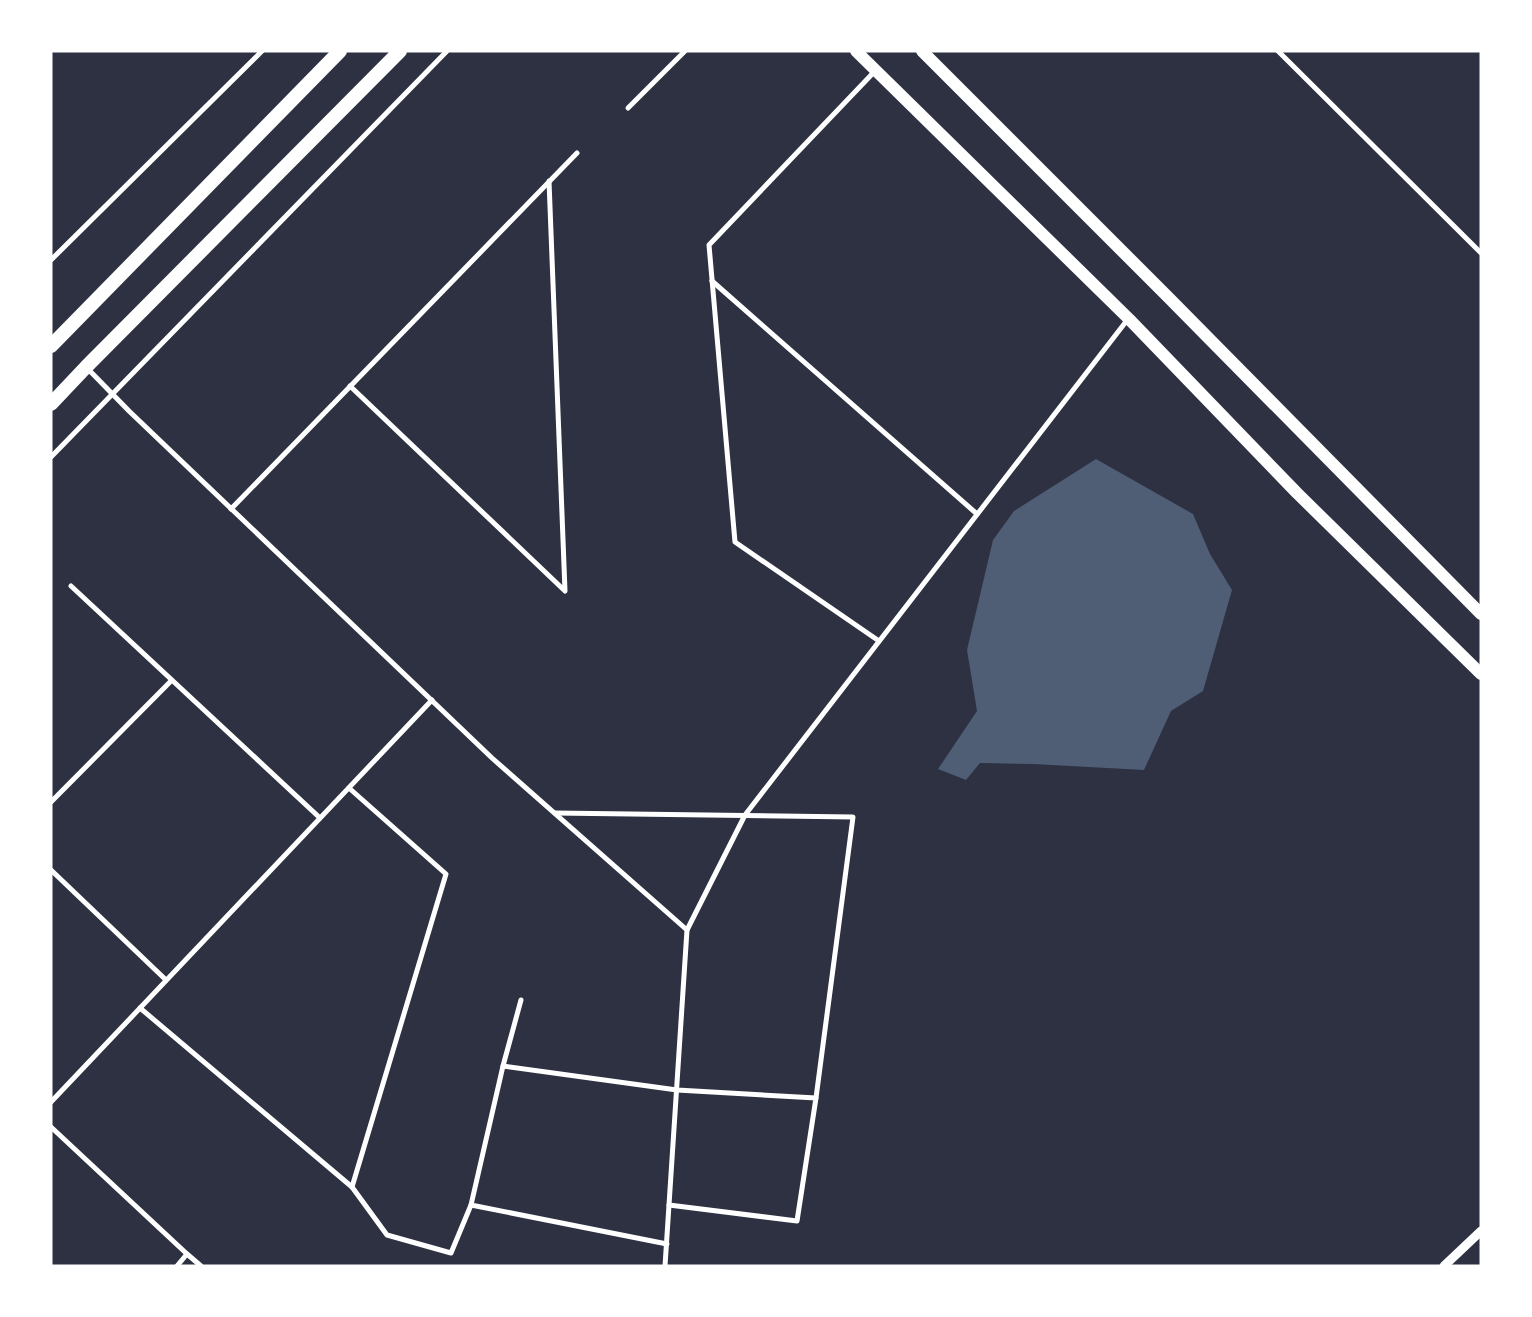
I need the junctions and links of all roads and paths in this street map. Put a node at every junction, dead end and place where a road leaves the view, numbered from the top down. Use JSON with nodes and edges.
{"nodes":[{"id":1,"x":262,"y":51,"type":"edge"},
{"id":2,"x":340,"y":51,"type":"edge"},
{"id":3,"x":400,"y":51,"type":"edge"},
{"id":4,"x":447,"y":51,"type":"edge"},
{"id":5,"x":684,"y":51,"type":"edge"},
{"id":6,"x":856,"y":51,"type":"edge"},
{"id":7,"x":922,"y":51,"type":"edge"},
{"id":8,"x":1278,"y":51,"type":"edge"},
{"id":9,"x":876,"y":71,"type":"junction"},
{"id":10,"x":628,"y":108,"type":"dead end"},
{"id":11,"x":577,"y":153,"type":"dead end"},
{"id":12,"x":549,"y":181,"type":"junction"},
{"id":13,"x":1481,"y":253,"type":"edge"},
{"id":14,"x":51,"y":260,"type":"edge"},
{"id":15,"x":712,"y":281,"type":"junction"},
{"id":16,"x":1128,"y":319,"type":"junction"},
{"id":17,"x":52,"y":343,"type":"edge"},
{"id":18,"x":86,"y":367,"type":"junction"},
{"id":19,"x":350,"y":386,"type":"junction"},
{"id":20,"x":113,"y":394,"type":"junction"},
{"id":21,"x":51,"y":404,"type":"edge"},
{"id":22,"x":51,"y":457,"type":"edge"},
{"id":23,"x":231,"y":508,"type":"junction"},
{"id":24,"x":977,"y":514,"type":"junction"},
{"id":25,"x":71,"y":586,"type":"dead end"},
{"id":26,"x":1481,"y":614,"type":"edge"},
{"id":27,"x":879,"y":641,"type":"junction"},
{"id":28,"x":1481,"y":674,"type":"edge"},
{"id":29,"x":171,"y":681,"type":"junction"},
{"id":30,"x":432,"y":700,"type":"junction"},
{"id":31,"x":349,"y":788,"type":"junction"},
{"id":32,"x":51,"y":802,"type":"edge"},
{"id":33,"x":554,"y":813,"type":"junction"},
{"id":34,"x":745,"y":816,"type":"junction"},
{"id":35,"x":320,"y":818,"type":"junction"},
{"id":36,"x":51,"y":870,"type":"edge"},
{"id":37,"x":687,"y":930,"type":"junction"},
{"id":38,"x":166,"y":980,"type":"junction"},
{"id":39,"x":521,"y":1000,"type":"dead end"},
{"id":40,"x":140,"y":1008,"type":"junction"},
{"id":41,"x":502,"y":1066,"type":"junction"},
{"id":42,"x":677,"y":1090,"type":"junction"},
{"id":43,"x":816,"y":1098,"type":"junction"},
{"id":44,"x":51,"y":1102,"type":"edge"},
{"id":45,"x":51,"y":1127,"type":"edge"},
{"id":46,"x":352,"y":1187,"type":"junction"},
{"id":47,"x":471,"y":1205,"type":"junction"},
{"id":48,"x":669,"y":1205,"type":"junction"},
{"id":49,"x":1481,"y":1231,"type":"edge"},
{"id":50,"x":667,"y":1244,"type":"junction"},
{"id":51,"x":187,"y":1254,"type":"junction"},
{"id":52,"x":177,"y":1266,"type":"edge"},
{"id":53,"x":201,"y":1266,"type":"edge"},
{"id":54,"x":665,"y":1266,"type":"edge"},
{"id":55,"x":1444,"y":1266,"type":"edge"}],
"edges":[{"from":1,"to":14,"type":"street"},
{"from":2,"to":17,"type":"highway"},
{"from":3,"to":18,"type":"highway"},
{"from":4,"to":20,"type":"street"},
{"from":5,"to":10,"type":"street"},
{"from":6,"to":9,"type":"main road"},
{"from":7,"to":26,"type":"main road"},
{"from":8,"to":13,"type":"street"},
{"from":9,"to":15,"type":"street"},
{"from":9,"to":16,"type":"main road"},
{"from":11,"to":12,"type":"street"},
{"from":12,"to":19,"type":"street"},
{"from":12,"to":19,"type":"street"},
{"from":15,"to":24,"type":"street"},
{"from":15,"to":27,"type":"street"},
{"from":16,"to":24,"type":"street"},
{"from":16,"to":28,"type":"main road"},
{"from":18,"to":20,"type":"street"},
{"from":18,"to":21,"type":"highway"},
{"from":19,"to":23,"type":"street"},
{"from":20,"to":22,"type":"street"},
{"from":20,"to":23,"type":"street"},
{"from":23,"to":30,"type":"street"},
{"from":24,"to":27,"type":"street"},
{"from":25,"to":29,"type":"street"},
{"from":27,"to":34,"type":"street"},
{"from":29,"to":32,"type":"street"},
{"from":29,"to":35,"type":"street"},
{"from":30,"to":31,"type":"street"},
{"from":30,"to":33,"type":"street"},
{"from":31,"to":35,"type":"street"},
{"from":31,"to":46,"type":"street"},
{"from":33,"to":34,"type":"street"},
{"from":33,"to":37,"type":"street"},
{"from":34,"to":37,"type":"street"},
{"from":34,"to":43,"type":"street"},
{"from":35,"to":38,"type":"street"},
{"from":36,"to":38,"type":"street"},
{"from":37,"to":42,"type":"street"},
{"from":38,"to":40,"type":"street"},
{"from":39,"to":41,"type":"street"},
{"from":40,"to":44,"type":"street"},
{"from":40,"to":46,"type":"street"},
{"from":41,"to":42,"type":"street"},
{"from":41,"to":47,"type":"street"},
{"from":42,"to":43,"type":"street"},
{"from":42,"to":48,"type":"street"},
{"from":43,"to":48,"type":"street"},
{"from":45,"to":51,"type":"street"},
{"from":46,"to":47,"type":"street"},
{"from":47,"to":50,"type":"street"},
{"from":48,"to":50,"type":"street"},
{"from":49,"to":55,"type":"street"},
{"from":50,"to":54,"type":"street"},
{"from":51,"to":52,"type":"street"},
{"from":51,"to":53,"type":"street"}]}
